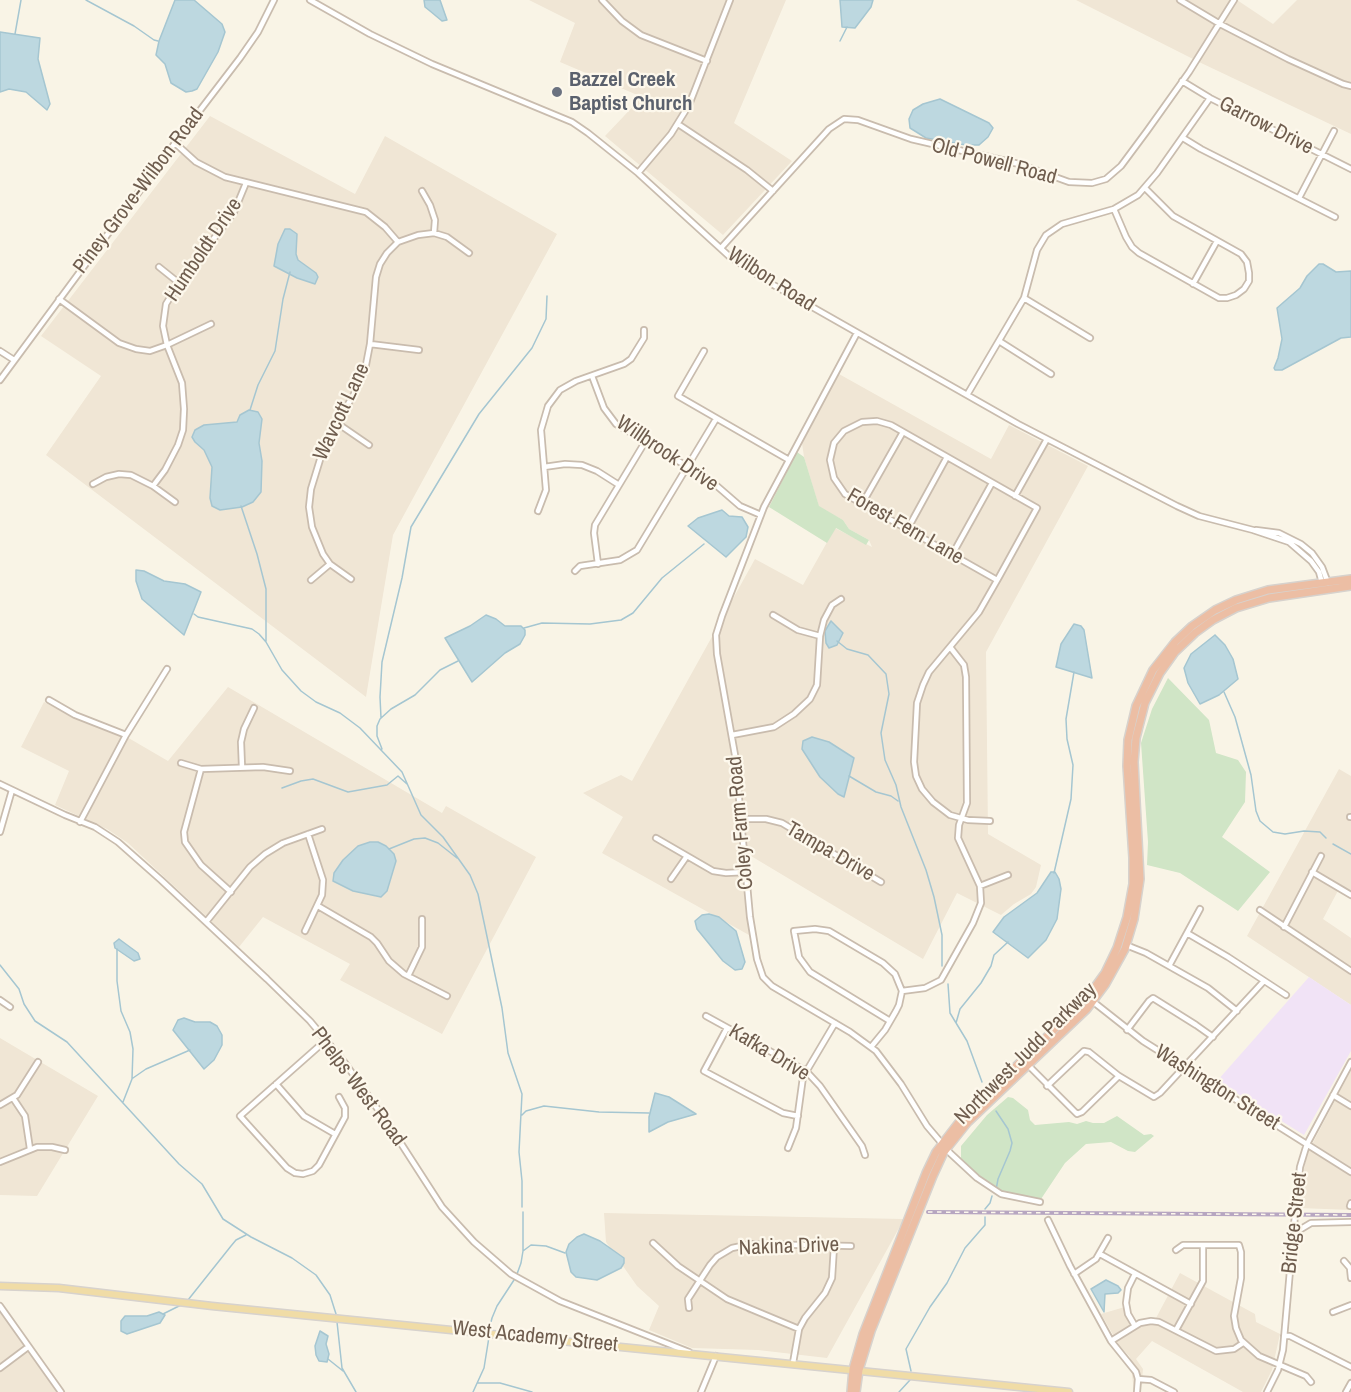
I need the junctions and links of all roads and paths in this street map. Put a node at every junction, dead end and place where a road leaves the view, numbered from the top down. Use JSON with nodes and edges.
{"nodes":[{"id":1,"x":274,"y":0,"type":"edge"},
{"id":2,"x":310,"y":0,"type":"edge"},
{"id":3,"x":602,"y":0,"type":"edge"},
{"id":4,"x":730,"y":0,"type":"edge"},
{"id":5,"x":1180,"y":0,"type":"edge"},
{"id":6,"x":1234,"y":0,"type":"edge"},
{"id":7,"x":1220,"y":24,"type":"junction"},
{"id":8,"x":707,"y":61,"type":"junction"},
{"id":9,"x":1182,"y":81,"type":"junction"},
{"id":10,"x":1351,"y":86,"type":"edge"},
{"id":11,"x":1210,"y":98,"type":"junction"},
{"id":12,"x":678,"y":124,"type":"junction"},
{"id":13,"x":1334,"y":131,"type":"dead end"},
{"id":14,"x":1183,"y":138,"type":"junction"},
{"id":15,"x":175,"y":143,"type":"junction"},
{"id":16,"x":1322,"y":154,"type":"junction"},
{"id":17,"x":1351,"y":169,"type":"edge"},
{"id":18,"x":638,"y":173,"type":"junction"},
{"id":19,"x":246,"y":183,"type":"junction"},
{"id":20,"x":1145,"y":188,"type":"junction"},
{"id":21,"x":422,"y":191,"type":"dead end"},
{"id":22,"x":773,"y":191,"type":"junction"},
{"id":23,"x":1299,"y":198,"type":"junction"},
{"id":24,"x":1114,"y":209,"type":"junction"},
{"id":25,"x":1335,"y":217,"type":"dead end"},
{"id":26,"x":434,"y":233,"type":"junction"},
{"id":27,"x":1217,"y":241,"type":"junction"},
{"id":28,"x":398,"y":242,"type":"junction"},
{"id":29,"x":720,"y":248,"type":"junction"},
{"id":30,"x":469,"y":253,"type":"dead end"},
{"id":31,"x":159,"y":267,"type":"dead end"},
{"id":32,"x":179,"y":283,"type":"junction"},
{"id":33,"x":1193,"y":284,"type":"junction"},
{"id":34,"x":1024,"y":298,"type":"junction"},
{"id":35,"x":59,"y":299,"type":"junction"},
{"id":36,"x":211,"y":324,"type":"dead end"},
{"id":37,"x":644,"y":330,"type":"dead end"},
{"id":38,"x":857,"y":333,"type":"junction"},
{"id":39,"x":1090,"y":338,"type":"dead end"},
{"id":40,"x":999,"y":342,"type":"junction"},
{"id":41,"x":370,"y":344,"type":"junction"},
{"id":42,"x":167,"y":345,"type":"junction"},
{"id":43,"x":419,"y":350,"type":"dead end"},
{"id":44,"x":0,"y":351,"type":"edge"},
{"id":45,"x":704,"y":351,"type":"dead end"},
{"id":46,"x":14,"y":360,"type":"junction"},
{"id":47,"x":1052,"y":374,"type":"dead end"},
{"id":48,"x":592,"y":376,"type":"junction"},
{"id":49,"x":0,"y":380,"type":"edge"},
{"id":50,"x":967,"y":395,"type":"junction"},
{"id":51,"x":716,"y":419,"type":"junction"},
{"id":52,"x":337,"y":423,"type":"junction"},
{"id":53,"x":903,"y":432,"type":"junction"},
{"id":54,"x":1047,"y":439,"type":"junction"},
{"id":55,"x":645,"y":442,"type":"junction"},
{"id":56,"x":369,"y":445,"type":"dead end"},
{"id":57,"x":947,"y":457,"type":"junction"},
{"id":58,"x":789,"y":460,"type":"junction"},
{"id":59,"x":544,"y":466,"type":"junction"},
{"id":60,"x":688,"y":467,"type":"junction"},
{"id":61,"x":992,"y":483,"type":"junction"},
{"id":62,"x":93,"y":484,"type":"dead end"},
{"id":63,"x":619,"y":484,"type":"junction"},
{"id":64,"x":153,"y":486,"type":"junction"},
{"id":65,"x":1015,"y":495,"type":"junction"},
{"id":66,"x":175,"y":502,"type":"dead end"},
{"id":67,"x":862,"y":504,"type":"junction"},
{"id":68,"x":538,"y":511,"type":"dead end"},
{"id":69,"x":761,"y":515,"type":"junction"},
{"id":70,"x":907,"y":530,"type":"junction"},
{"id":71,"x":952,"y":555,"type":"junction"},
{"id":72,"x":330,"y":564,"type":"junction"},
{"id":73,"x":598,"y":564,"type":"junction"},
{"id":74,"x":575,"y":572,"type":"dead end"},
{"id":75,"x":351,"y":579,"type":"dead end"},
{"id":76,"x":1351,"y":579,"type":"edge"},
{"id":77,"x":311,"y":580,"type":"dead end"},
{"id":78,"x":997,"y":580,"type":"junction"},
{"id":79,"x":1326,"y":586,"type":"junction"},
{"id":80,"x":1351,"y":586,"type":"edge"},
{"id":81,"x":841,"y":599,"type":"dead end"},
{"id":82,"x":774,"y":615,"type":"dead end"},
{"id":83,"x":820,"y":636,"type":"junction"},
{"id":84,"x":950,"y":647,"type":"junction"},
{"id":85,"x":167,"y":669,"type":"dead end"},
{"id":86,"x":49,"y":700,"type":"dead end"},
{"id":87,"x":254,"y":708,"type":"dead end"},
{"id":88,"x":126,"y":735,"type":"junction"},
{"id":89,"x":732,"y":735,"type":"junction"},
{"id":90,"x":181,"y":763,"type":"dead end"},
{"id":91,"x":242,"y":767,"type":"junction"},
{"id":92,"x":201,"y":770,"type":"junction"},
{"id":93,"x":290,"y":771,"type":"dead end"},
{"id":94,"x":0,"y":784,"type":"edge"},
{"id":95,"x":12,"y":790,"type":"junction"},
{"id":96,"x":742,"y":819,"type":"junction"},
{"id":97,"x":961,"y":819,"type":"junction"},
{"id":98,"x":990,"y":821,"type":"dead end"},
{"id":99,"x":80,"y":822,"type":"junction"},
{"id":100,"x":322,"y":829,"type":"dead end"},
{"id":101,"x":0,"y":832,"type":"edge"},
{"id":102,"x":308,"y":834,"type":"junction"},
{"id":103,"x":656,"y":838,"type":"dead end"},
{"id":104,"x":687,"y":856,"type":"junction"},
{"id":105,"x":1321,"y":856,"type":"dead end"},
{"id":106,"x":746,"y":872,"type":"junction"},
{"id":107,"x":1312,"y":872,"type":"junction"},
{"id":108,"x":1008,"y":875,"type":"dead end"},
{"id":109,"x":671,"y":879,"type":"dead end"},
{"id":110,"x":881,"y":882,"type":"dead end"},
{"id":111,"x":980,"y":886,"type":"junction"},
{"id":112,"x":231,"y":892,"type":"junction"},
{"id":113,"x":1351,"y":895,"type":"edge"},
{"id":114,"x":318,"y":906,"type":"junction"},
{"id":115,"x":1200,"y":909,"type":"dead end"},
{"id":116,"x":1260,"y":910,"type":"dead end"},
{"id":117,"x":422,"y":919,"type":"dead end"},
{"id":118,"x":206,"y":922,"type":"junction"},
{"id":119,"x":1284,"y":927,"type":"junction"},
{"id":120,"x":304,"y":931,"type":"dead end"},
{"id":121,"x":1187,"y":933,"type":"junction"},
{"id":122,"x":1126,"y":945,"type":"junction"},
{"id":123,"x":1169,"y":966,"type":"junction"},
{"id":124,"x":1351,"y":971,"type":"edge"},
{"id":125,"x":408,"y":976,"type":"junction"},
{"id":126,"x":1264,"y":981,"type":"junction"},
{"id":127,"x":902,"y":991,"type":"junction"},
{"id":128,"x":1286,"y":995,"type":"dead end"},
{"id":129,"x":447,"y":996,"type":"dead end"},
{"id":130,"x":0,"y":1000,"type":"edge"},
{"id":131,"x":1090,"y":1000,"type":"junction"},
{"id":132,"x":10,"y":1007,"type":"dead end"},
{"id":133,"x":1237,"y":1011,"type":"junction"},
{"id":134,"x":706,"y":1016,"type":"dead end"},
{"id":135,"x":890,"y":1021,"type":"junction"},
{"id":136,"x":835,"y":1023,"type":"junction"},
{"id":137,"x":727,"y":1028,"type":"junction"},
{"id":138,"x":1127,"y":1030,"type":"junction"},
{"id":139,"x":1213,"y":1037,"type":"junction"},
{"id":140,"x":326,"y":1040,"type":"junction"},
{"id":141,"x":871,"y":1047,"type":"junction"},
{"id":142,"x":38,"y":1062,"type":"dead end"},
{"id":143,"x":1351,"y":1062,"type":"edge"},
{"id":144,"x":1028,"y":1065,"type":"junction"},
{"id":145,"x":1184,"y":1067,"type":"junction"},
{"id":146,"x":806,"y":1071,"type":"junction"},
{"id":147,"x":1119,"y":1076,"type":"junction"},
{"id":148,"x":276,"y":1084,"type":"junction"},
{"id":149,"x":1047,"y":1086,"type":"junction"},
{"id":150,"x":1333,"y":1095,"type":"junction"},
{"id":151,"x":339,"y":1097,"type":"dead end"},
{"id":152,"x":13,"y":1098,"type":"junction"},
{"id":153,"x":0,"y":1106,"type":"edge"},
{"id":154,"x":1351,"y":1106,"type":"edge"},
{"id":155,"x":798,"y":1116,"type":"junction"},
{"id":156,"x":335,"y":1134,"type":"junction"},
{"id":157,"x":1307,"y":1144,"type":"junction"},
{"id":158,"x":944,"y":1146,"type":"junction"},
{"id":159,"x":788,"y":1148,"type":"dead end"},
{"id":160,"x":30,"y":1149,"type":"junction"},
{"id":161,"x":65,"y":1150,"type":"dead end"},
{"id":162,"x":865,"y":1155,"type":"dead end"},
{"id":163,"x":0,"y":1162,"type":"edge"},
{"id":164,"x":1351,"y":1172,"type":"edge"},
{"id":165,"x":1040,"y":1202,"type":"dead end"},
{"id":166,"x":1048,"y":1220,"type":"dead end"},
{"id":167,"x":1351,"y":1222,"type":"edge"},
{"id":168,"x":1294,"y":1227,"type":"junction"},
{"id":169,"x":1108,"y":1238,"type":"dead end"},
{"id":170,"x":653,"y":1243,"type":"dead end"},
{"id":171,"x":1203,"y":1245,"type":"junction"},
{"id":172,"x":834,"y":1246,"type":"junction"},
{"id":173,"x":852,"y":1246,"type":"dead end"},
{"id":174,"x":1176,"y":1250,"type":"dead end"},
{"id":175,"x":1100,"y":1254,"type":"junction"},
{"id":176,"x":1344,"y":1261,"type":"dead end"},
{"id":177,"x":1074,"y":1274,"type":"junction"},
{"id":178,"x":1135,"y":1274,"type":"junction"},
{"id":179,"x":1351,"y":1278,"type":"edge"},
{"id":180,"x":699,"y":1281,"type":"junction"},
{"id":181,"x":0,"y":1286,"type":"edge"},
{"id":182,"x":1191,"y":1304,"type":"junction"},
{"id":183,"x":1351,"y":1305,"type":"edge"},
{"id":184,"x":0,"y":1306,"type":"edge"},
{"id":185,"x":689,"y":1308,"type":"dead end"},
{"id":186,"x":1333,"y":1312,"type":"dead end"},
{"id":187,"x":1135,"y":1326,"type":"junction"},
{"id":188,"x":799,"y":1329,"type":"junction"},
{"id":189,"x":1176,"y":1330,"type":"junction"},
{"id":190,"x":1284,"y":1335,"type":"junction"},
{"id":191,"x":1111,"y":1341,"type":"junction"},
{"id":192,"x":1243,"y":1343,"type":"junction"},
{"id":193,"x":28,"y":1347,"type":"junction"},
{"id":194,"x":691,"y":1353,"type":"junction"},
{"id":195,"x":716,"y":1356,"type":"junction"},
{"id":196,"x":793,"y":1363,"type":"junction"},
{"id":197,"x":1279,"y":1365,"type":"junction"},
{"id":198,"x":1351,"y":1367,"type":"edge"},
{"id":199,"x":0,"y":1368,"type":"edge"},
{"id":200,"x":856,"y":1370,"type":"junction"},
{"id":201,"x":1138,"y":1379,"type":"junction"},
{"id":202,"x":1311,"y":1382,"type":"dead end"},
{"id":203,"x":1351,"y":1383,"type":"edge"},
{"id":204,"x":61,"y":1392,"type":"edge"},
{"id":205,"x":701,"y":1392,"type":"edge"},
{"id":206,"x":851,"y":1392,"type":"edge"},
{"id":207,"x":856,"y":1392,"type":"edge"},
{"id":208,"x":1069,"y":1392,"type":"edge"},
{"id":209,"x":1137,"y":1392,"type":"edge"},
{"id":210,"x":1174,"y":1392,"type":"edge"},
{"id":211,"x":1267,"y":1392,"type":"edge"},
{"id":212,"x":1346,"y":1392,"type":"edge"}],
"edges":[{"from":1,"to":15,"type":"street","name":"Piney Grove-Wilbon Road"},
{"from":2,"to":18,"type":"street","name":"Wilbon Road"},
{"from":3,"to":8,"type":"street"},
{"from":4,"to":8,"type":"street"},
{"from":5,"to":7,"type":"street"},
{"from":6,"to":7,"type":"street","name":"Old Powell Road"},
{"from":7,"to":9,"type":"street","name":"Old Powell Road"},
{"from":7,"to":10,"type":"street"},
{"from":8,"to":12,"type":"street"},
{"from":9,"to":11,"type":"street","name":"Garrow Drive"},
{"from":9,"to":22,"type":"street","name":"Old Powell Road"},
{"from":11,"to":14,"type":"street"},
{"from":11,"to":16,"type":"street","name":"Garrow Drive"},
{"from":12,"to":18,"type":"street"},
{"from":12,"to":22,"type":"street"},
{"from":13,"to":16,"type":"street"},
{"from":14,"to":20,"type":"street"},
{"from":14,"to":23,"type":"street"},
{"from":15,"to":19,"type":"street"},
{"from":15,"to":35,"type":"street","name":"Piney Grove-Wilbon Road"},
{"from":16,"to":17,"type":"street","name":"Garrow Drive"},
{"from":16,"to":23,"type":"street"},
{"from":18,"to":29,"type":"street","name":"Wilbon Road"},
{"from":19,"to":28,"type":"street"},
{"from":19,"to":32,"type":"street","name":"Humboldt Drive"},
{"from":20,"to":24,"type":"street"},
{"from":20,"to":27,"type":"street"},
{"from":21,"to":26,"type":"street"},
{"from":22,"to":29,"type":"street","name":"Old Powell Road"},
{"from":23,"to":25,"type":"street"},
{"from":24,"to":33,"type":"street"},
{"from":24,"to":34,"type":"street"},
{"from":26,"to":28,"type":"street"},
{"from":26,"to":30,"type":"street"},
{"from":27,"to":33,"type":"street"},
{"from":27,"to":33,"type":"street"},
{"from":28,"to":41,"type":"street","name":"Wavcott Lane"},
{"from":29,"to":38,"type":"street","name":"Wilbon Road"},
{"from":31,"to":32,"type":"street"},
{"from":32,"to":42,"type":"street","name":"Humboldt Drive"},
{"from":34,"to":39,"type":"street"},
{"from":34,"to":40,"type":"street"},
{"from":35,"to":42,"type":"street"},
{"from":35,"to":46,"type":"street","name":"Piney Grove-Wilbon Road"},
{"from":36,"to":42,"type":"street"},
{"from":37,"to":48,"type":"street"},
{"from":38,"to":50,"type":"street","name":"Wilbon Road"},
{"from":38,"to":58,"type":"street","name":"Coley Farm Road"},
{"from":40,"to":47,"type":"street"},
{"from":40,"to":50,"type":"street"},
{"from":41,"to":43,"type":"street"},
{"from":41,"to":52,"type":"street","name":"Wavcott Lane"},
{"from":42,"to":64,"type":"street","name":"Humboldt Drive"},
{"from":44,"to":46,"type":"street"},
{"from":45,"to":51,"type":"street"},
{"from":46,"to":49,"type":"street","name":"Piney Grove-Wilbon Road"},
{"from":48,"to":55,"type":"street","name":"Willbrook Drive"},
{"from":48,"to":59,"type":"street"},
{"from":50,"to":54,"type":"street","name":"Wilbon Road"},
{"from":51,"to":58,"type":"street"},
{"from":51,"to":60,"type":"street"},
{"from":52,"to":56,"type":"street"},
{"from":52,"to":72,"type":"street","name":"Wavcott Lane"},
{"from":53,"to":57,"type":"street","name":"Forest Fern Lane"},
{"from":53,"to":67,"type":"street"},
{"from":53,"to":67,"type":"street","name":"Forest Fern Lane"},
{"from":54,"to":65,"type":"street"},
{"from":54,"to":79,"type":"street","name":"Wilbon Road"},
{"from":55,"to":60,"type":"street","name":"Willbrook Drive"},
{"from":55,"to":63,"type":"street"},
{"from":57,"to":61,"type":"street","name":"Forest Fern Lane"},
{"from":57,"to":70,"type":"street"},
{"from":58,"to":69,"type":"street","name":"Coley Farm Road"},
{"from":59,"to":63,"type":"street"},
{"from":59,"to":68,"type":"street"},
{"from":60,"to":69,"type":"street","name":"Willbrook Drive"},
{"from":60,"to":73,"type":"street"},
{"from":61,"to":65,"type":"street","name":"Forest Fern Lane"},
{"from":61,"to":71,"type":"street"},
{"from":62,"to":64,"type":"street"},
{"from":63,"to":73,"type":"street"},
{"from":64,"to":66,"type":"street"},
{"from":65,"to":78,"type":"street","name":"Forest Fern Lane"},
{"from":67,"to":70,"type":"street","name":"Forest Fern Lane"},
{"from":69,"to":89,"type":"street","name":"Coley Farm Road"},
{"from":70,"to":71,"type":"street","name":"Forest Fern Lane"},
{"from":71,"to":78,"type":"street","name":"Forest Fern Lane"},
{"from":72,"to":75,"type":"street","name":"Wavcott Lane"},
{"from":72,"to":77,"type":"street"},
{"from":73,"to":74,"type":"street"},
{"from":76,"to":79,"type":"highway","name":"Northwest Judd Parkway"},
{"from":78,"to":84,"type":"street"},
{"from":79,"to":80,"type":"highway","name":"Northwest Judd Parkway"},
{"from":79,"to":122,"type":"highway","name":"Northwest Judd Parkway"},
{"from":79,"to":131,"type":"highway","name":"Northwest Judd Parkway"},
{"from":81,"to":83,"type":"street"},
{"from":82,"to":83,"type":"street"},
{"from":83,"to":89,"type":"street"},
{"from":84,"to":97,"type":"street"},
{"from":84,"to":97,"type":"street"},
{"from":85,"to":88,"type":"street"},
{"from":86,"to":88,"type":"street"},
{"from":87,"to":91,"type":"street"},
{"from":88,"to":99,"type":"street"},
{"from":89,"to":96,"type":"street","name":"Coley Farm Road"},
{"from":90,"to":92,"type":"street"},
{"from":91,"to":92,"type":"street"},
{"from":91,"to":93,"type":"street"},
{"from":92,"to":112,"type":"street"},
{"from":94,"to":95,"type":"street","name":"Phelps West Road"},
{"from":95,"to":99,"type":"street","name":"Phelps West Road"},
{"from":95,"to":101,"type":"street"},
{"from":96,"to":106,"type":"street","name":"Coley Farm Road"},
{"from":96,"to":110,"type":"street","name":"Tampa Drive"},
{"from":97,"to":98,"type":"street"},
{"from":97,"to":111,"type":"street"},
{"from":99,"to":118,"type":"street","name":"Phelps West Road"},
{"from":100,"to":102,"type":"street"},
{"from":102,"to":112,"type":"street"},
{"from":102,"to":114,"type":"street"},
{"from":103,"to":104,"type":"street"},
{"from":104,"to":106,"type":"street"},
{"from":104,"to":109,"type":"street"},
{"from":105,"to":107,"type":"street"},
{"from":106,"to":136,"type":"street","name":"Coley Farm Road"},
{"from":107,"to":113,"type":"street"},
{"from":107,"to":119,"type":"street"},
{"from":108,"to":111,"type":"street"},
{"from":111,"to":127,"type":"street"},
{"from":112,"to":118,"type":"street"},
{"from":114,"to":120,"type":"street"},
{"from":114,"to":125,"type":"street"},
{"from":115,"to":121,"type":"street"},
{"from":116,"to":119,"type":"street"},
{"from":117,"to":125,"type":"street"},
{"from":118,"to":140,"type":"street","name":"Phelps West Road"},
{"from":119,"to":124,"type":"street"},
{"from":121,"to":123,"type":"street"},
{"from":121,"to":126,"type":"street"},
{"from":122,"to":123,"type":"street"},
{"from":122,"to":131,"type":"highway","name":"Northwest Judd Parkway"},
{"from":123,"to":133,"type":"street"},
{"from":125,"to":129,"type":"street"},
{"from":126,"to":128,"type":"street"},
{"from":126,"to":133,"type":"street"},
{"from":127,"to":135,"type":"street"},
{"from":127,"to":135,"type":"street"},
{"from":130,"to":132,"type":"street"},
{"from":131,"to":138,"type":"street","name":"Washington Street"},
{"from":131,"to":144,"type":"highway","name":"Northwest Judd Parkway"},
{"from":131,"to":158,"type":"highway","name":"Northwest Judd Parkway"},
{"from":133,"to":139,"type":"street"},
{"from":134,"to":137,"type":"street","name":"Kafka Drive"},
{"from":135,"to":141,"type":"street"},
{"from":136,"to":141,"type":"street","name":"Coley Farm Road"},
{"from":136,"to":146,"type":"street"},
{"from":137,"to":146,"type":"street","name":"Kafka Drive"},
{"from":137,"to":155,"type":"street"},
{"from":138,"to":139,"type":"street"},
{"from":138,"to":145,"type":"street","name":"Washington Street"},
{"from":139,"to":145,"type":"street"},
{"from":140,"to":148,"type":"street"},
{"from":140,"to":194,"type":"street","name":"Phelps West Road"},
{"from":141,"to":158,"type":"street","name":"Coley Farm Road"},
{"from":142,"to":152,"type":"street"},
{"from":143,"to":150,"type":"street","name":"Bridge Street"},
{"from":144,"to":149,"type":"street"},
{"from":144,"to":158,"type":"highway","name":"Northwest Judd Parkway"},
{"from":145,"to":147,"type":"street"},
{"from":145,"to":157,"type":"street","name":"Washington Street"},
{"from":146,"to":155,"type":"street"},
{"from":146,"to":162,"type":"street","name":"Kafka Drive"},
{"from":147,"to":149,"type":"street"},
{"from":147,"to":149,"type":"street"},
{"from":148,"to":156,"type":"street"},
{"from":148,"to":156,"type":"street"},
{"from":150,"to":154,"type":"street"},
{"from":150,"to":157,"type":"street","name":"Bridge Street"},
{"from":151,"to":156,"type":"street"},
{"from":152,"to":153,"type":"street"},
{"from":152,"to":160,"type":"street"},
{"from":155,"to":159,"type":"street"},
{"from":157,"to":164,"type":"street","name":"Washington Street"},
{"from":157,"to":168,"type":"street","name":"Bridge Street","bridge":true},
{"from":158,"to":165,"type":"street","name":"Coley Farm Road"},
{"from":158,"to":200,"type":"highway","name":"Northwest Judd Parkway"},
{"from":160,"to":161,"type":"street"},
{"from":160,"to":163,"type":"street"},
{"from":166,"to":177,"type":"street"},
{"from":167,"to":168,"type":"street"},
{"from":168,"to":190,"type":"street","name":"Bridge Street"},
{"from":169,"to":175,"type":"street"},
{"from":170,"to":180,"type":"street"},
{"from":171,"to":174,"type":"street"},
{"from":171,"to":182,"type":"street"},
{"from":171,"to":192,"type":"street"},
{"from":172,"to":173,"type":"street","name":"Nakina Drive"},
{"from":172,"to":180,"type":"street","name":"Nakina Drive"},
{"from":172,"to":188,"type":"street"},
{"from":175,"to":177,"type":"street"},
{"from":175,"to":178,"type":"street"},
{"from":176,"to":179,"type":"street"},
{"from":177,"to":191,"type":"street"},
{"from":178,"to":182,"type":"street"},
{"from":178,"to":187,"type":"street"},
{"from":180,"to":185,"type":"street","name":"Nakina Drive"},
{"from":180,"to":188,"type":"street"},
{"from":181,"to":194,"type":"main road","name":"West Academy Street"},
{"from":182,"to":189,"type":"street"},
{"from":183,"to":186,"type":"street"},
{"from":184,"to":193,"type":"street"},
{"from":187,"to":189,"type":"street"},
{"from":187,"to":191,"type":"street"},
{"from":188,"to":196,"type":"street"},
{"from":189,"to":192,"type":"street"},
{"from":190,"to":197,"type":"street","name":"Bridge Street"},
{"from":190,"to":198,"type":"street"},
{"from":191,"to":201,"type":"street"},
{"from":192,"to":197,"type":"street"},
{"from":193,"to":199,"type":"street"},
{"from":193,"to":204,"type":"street"},
{"from":194,"to":195,"type":"main road","name":"West Academy Street"},
{"from":195,"to":196,"type":"main road","name":"West Academy Street"},
{"from":195,"to":205,"type":"street"},
{"from":196,"to":200,"type":"main road","name":"West Academy Street"},
{"from":197,"to":202,"type":"street"},
{"from":197,"to":211,"type":"street","name":"Bridge Street"},
{"from":200,"to":206,"type":"highway"},
{"from":200,"to":207,"type":"highway"},
{"from":200,"to":208,"type":"main road","name":"West Academy Street"},
{"from":201,"to":209,"type":"street"},
{"from":201,"to":210,"type":"street"},
{"from":203,"to":212,"type":"street"}]}
